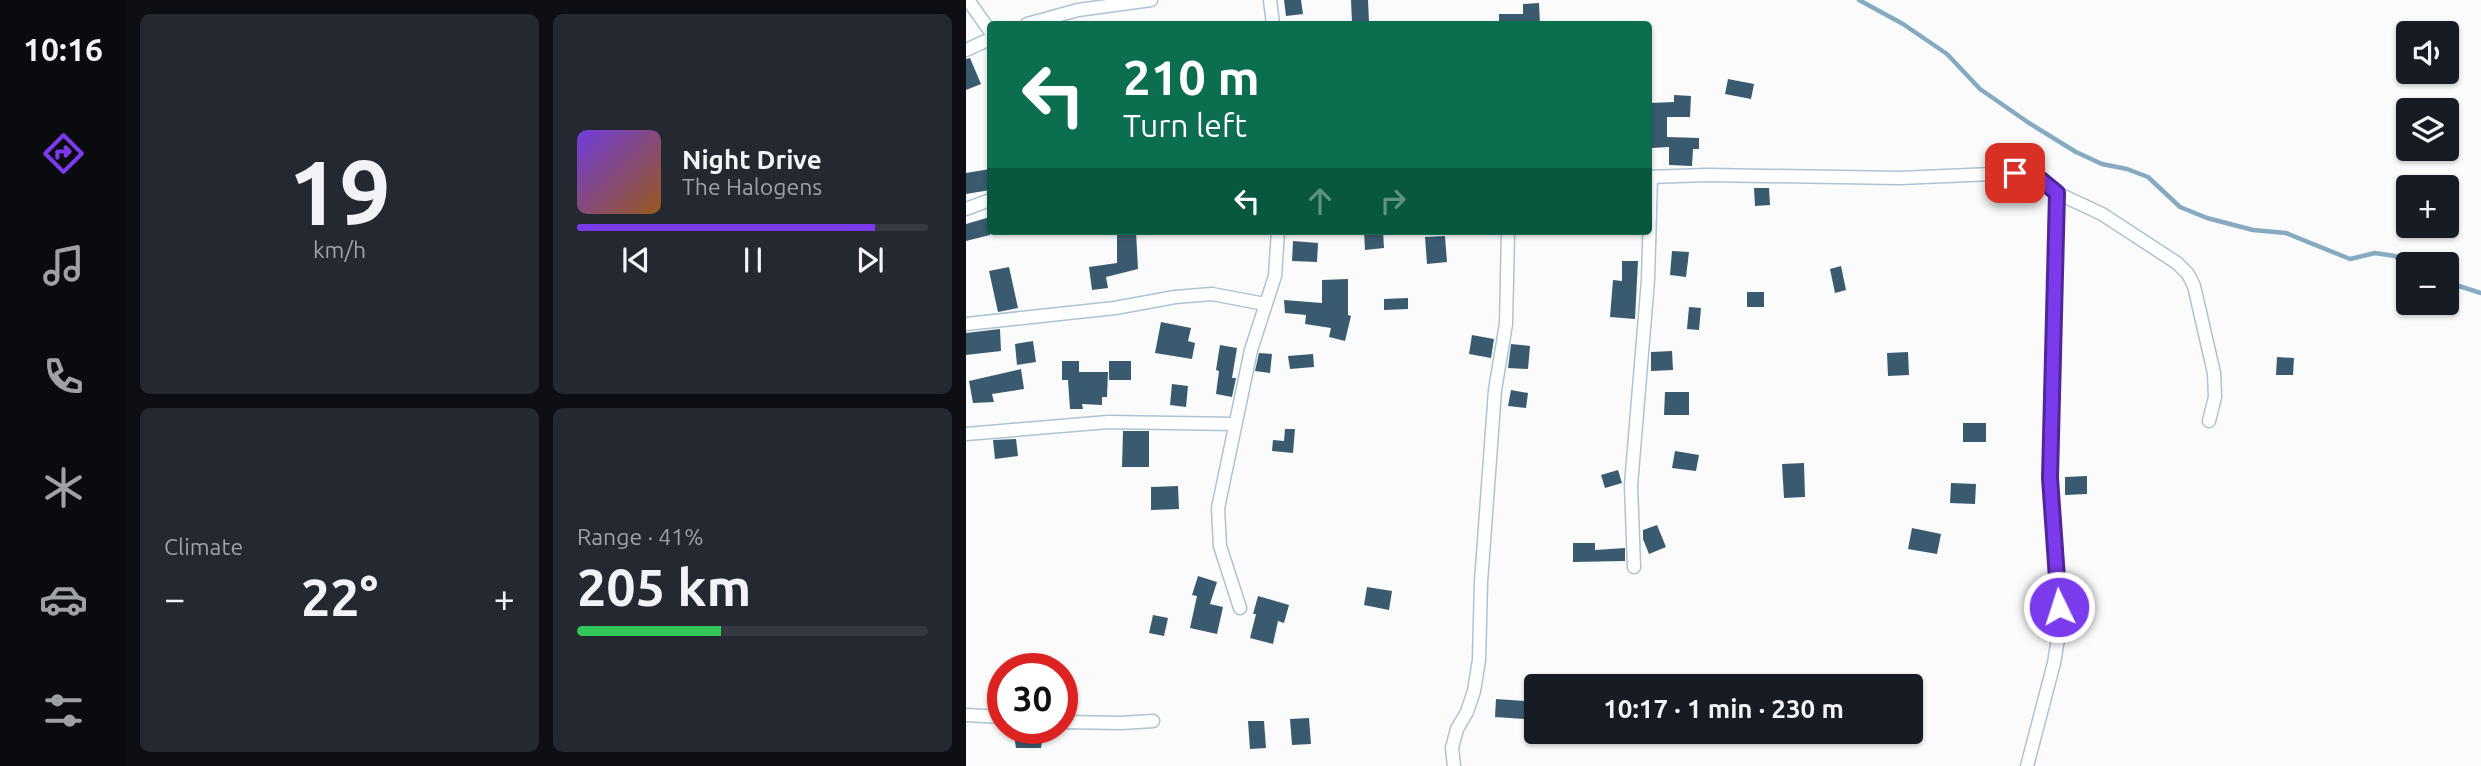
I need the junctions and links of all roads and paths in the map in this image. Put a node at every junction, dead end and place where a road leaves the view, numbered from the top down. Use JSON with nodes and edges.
{"nodes":[{"id":1,"x":968,"y":0,"type":"edge"},
{"id":2,"x":1151,"y":0,"type":"edge"},
{"id":3,"x":1270,"y":0,"type":"edge"},
{"id":4,"x":1038,"y":21,"type":"edge"},
{"id":5,"x":1273,"y":21,"type":"edge"},
{"id":6,"x":987,"y":27,"type":"edge"},
{"id":7,"x":987,"y":40,"type":"edge"},
{"id":8,"x":966,"y":50,"type":"edge"},
{"id":9,"x":1652,"y":177,"type":"edge"},
{"id":10,"x":2057,"y":193,"type":"junction"},
{"id":11,"x":987,"y":201,"type":"edge"},
{"id":12,"x":966,"y":209,"type":"edge"},
{"id":13,"x":1278,"y":235,"type":"edge"},
{"id":14,"x":1508,"y":235,"type":"edge"},
{"id":15,"x":1649,"y":235,"type":"edge"},
{"id":16,"x":1265,"y":304,"type":"junction"},
{"id":17,"x":966,"y":324,"type":"edge"},
{"id":18,"x":2208,"y":421,"type":"dead end"},
{"id":19,"x":1235,"y":424,"type":"junction"},
{"id":20,"x":966,"y":434,"type":"edge"},
{"id":21,"x":1634,"y":567,"type":"dead end"},
{"id":22,"x":1240,"y":608,"type":"dead end"},
{"id":23,"x":966,"y":715,"type":"edge"},
{"id":24,"x":987,"y":716,"type":"edge"},
{"id":25,"x":1153,"y":721,"type":"dead end"},
{"id":26,"x":1078,"y":722,"type":"edge"},
{"id":27,"x":1454,"y":766,"type":"edge"},
{"id":28,"x":2027,"y":766,"type":"edge"}],
"edges":[{"from":1,"to":6,"type":"street"},
{"from":2,"to":4,"type":"street"},
{"from":3,"to":5,"type":"street"},
{"from":7,"to":8,"type":"street"},
{"from":9,"to":10,"type":"street"},
{"from":10,"to":18,"type":"street"},
{"from":10,"to":28,"type":"street"},
{"from":11,"to":12,"type":"street"},
{"from":13,"to":16,"type":"street"},
{"from":14,"to":27,"type":"street"},
{"from":15,"to":21,"type":"street"},
{"from":16,"to":17,"type":"street"},
{"from":16,"to":19,"type":"street"},
{"from":19,"to":20,"type":"street"},
{"from":19,"to":22,"type":"street"},
{"from":23,"to":24,"type":"street"},
{"from":25,"to":26,"type":"street"}]}
